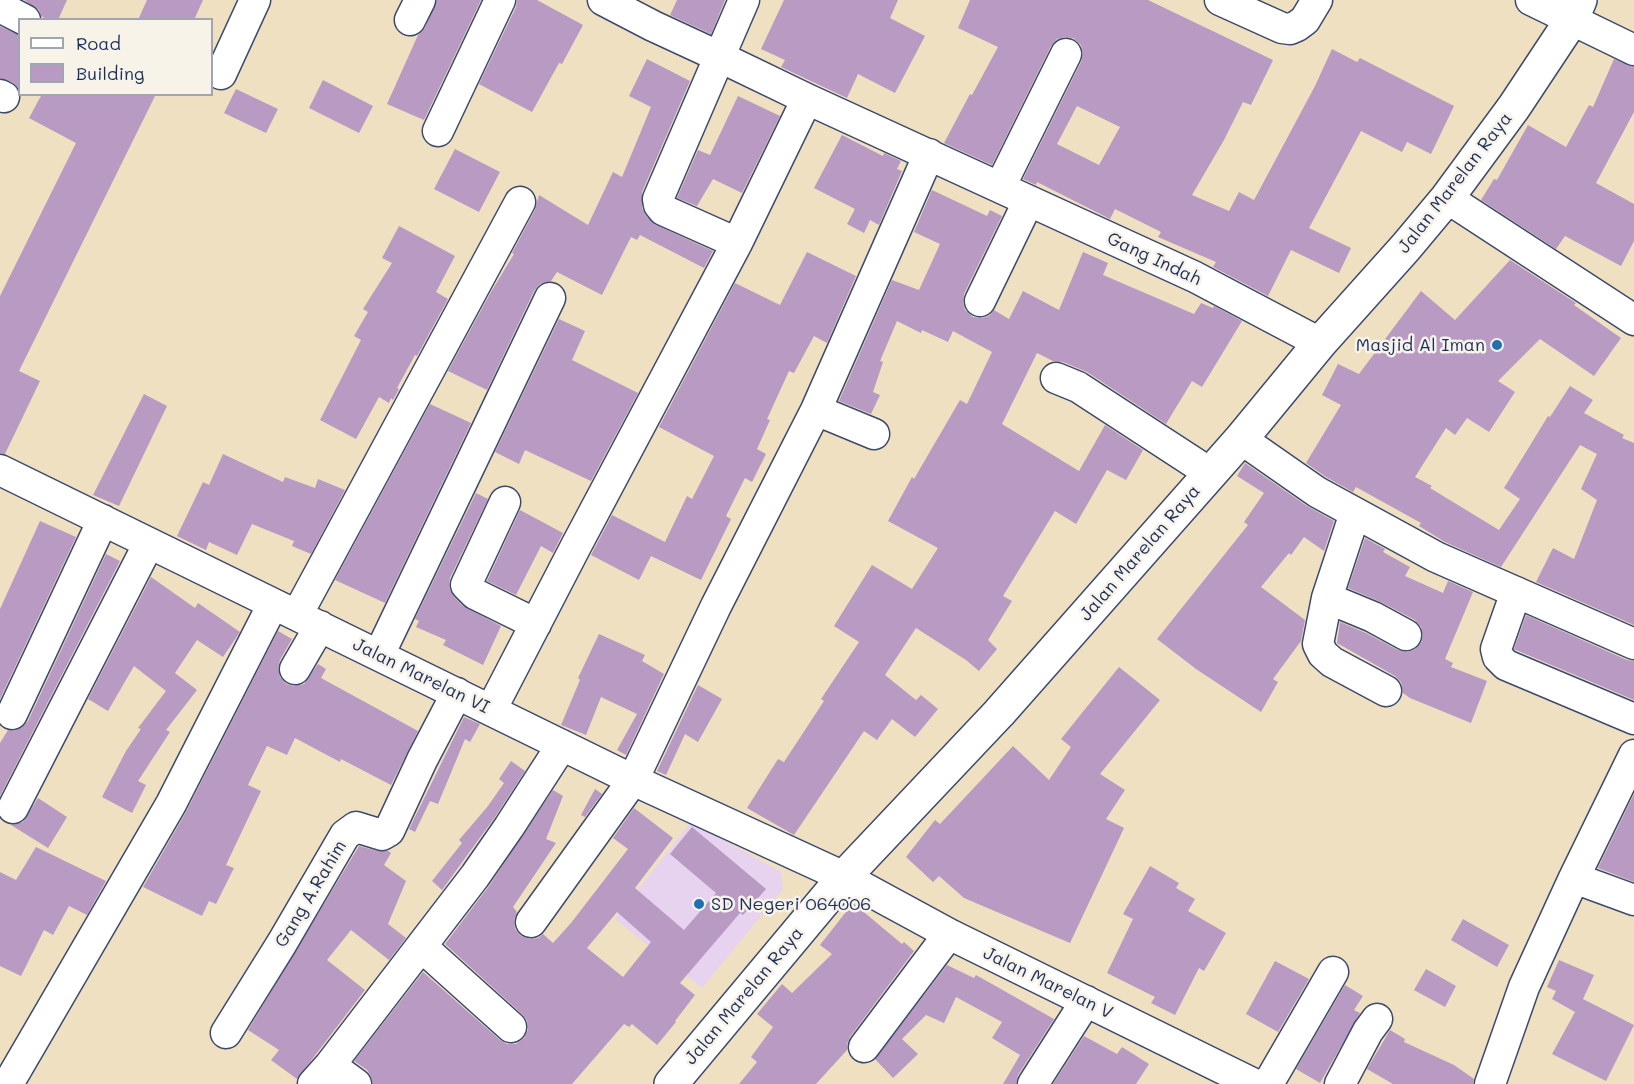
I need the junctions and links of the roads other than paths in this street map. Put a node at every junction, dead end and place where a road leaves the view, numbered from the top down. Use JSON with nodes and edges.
{"nodes":[{"id":1,"x":255,"y":0,"type":"edge"},
{"id":2,"x":500,"y":0,"type":"edge"},
{"id":3,"x":603,"y":0,"type":"edge"},
{"id":4,"x":744,"y":0,"type":"edge"},
{"id":5,"x":1220,"y":0,"type":"edge"},
{"id":6,"x":1317,"y":0,"type":"edge"},
{"id":7,"x":1531,"y":0,"type":"edge"},
{"id":8,"x":0,"y":7,"type":"edge"},
{"id":9,"x":1576,"y":10,"type":"edge"},
{"id":10,"x":21,"y":18,"type":"edge"},
{"id":11,"x":1634,"y":50,"type":"edge"},
{"id":12,"x":1066,"y":54,"type":"dead end"},
{"id":13,"x":720,"y":57,"type":"junction"},
{"id":14,"x":221,"y":74,"type":"dead end"},
{"id":15,"x":807,"y":99,"type":"junction"},
{"id":16,"x":438,"y":131,"type":"dead end"},
{"id":17,"x":928,"y":154,"type":"junction"},
{"id":18,"x":992,"y":183,"type":"junction"},
{"id":19,"x":1447,"y":198,"type":"junction"},
{"id":20,"x":520,"y":202,"type":"dead end"},
{"id":21,"x":1028,"y":202,"type":"junction"},
{"id":22,"x":737,"y":243,"type":"junction"},
{"id":23,"x":550,"y":298,"type":"dead end"},
{"id":24,"x":980,"y":301,"type":"dead end"},
{"id":25,"x":1634,"y":320,"type":"edge"},
{"id":26,"x":1320,"y":343,"type":"junction"},
{"id":27,"x":1056,"y":378,"type":"dead end"},
{"id":28,"x":816,"y":410,"type":"junction"},
{"id":29,"x":874,"y":434,"type":"dead end"},
{"id":30,"x":1240,"y":439,"type":"junction"},
{"id":31,"x":0,"y":470,"type":"edge"},
{"id":32,"x":1210,"y":473,"type":"junction"},
{"id":33,"x":505,"y":502,"type":"dead end"},
{"id":34,"x":1355,"y":513,"type":"junction"},
{"id":35,"x":103,"y":520,"type":"junction"},
{"id":36,"x":148,"y":543,"type":"junction"},
{"id":37,"x":1516,"y":592,"type":"junction"},
{"id":38,"x":1327,"y":598,"type":"junction"},
{"id":39,"x":296,"y":615,"type":"junction"},
{"id":40,"x":536,"y":624,"type":"junction"},
{"id":41,"x":1406,"y":635,"type":"dead end"},
{"id":42,"x":1634,"y":644,"type":"edge"},
{"id":43,"x":379,"y":655,"type":"junction"},
{"id":44,"x":295,"y":669,"type":"dead end"},
{"id":45,"x":1386,"y":691,"type":"dead end"},
{"id":46,"x":457,"y":693,"type":"junction"},
{"id":47,"x":491,"y":710,"type":"junction"},
{"id":48,"x":12,"y":714,"type":"dead end"},
{"id":49,"x":1634,"y":719,"type":"edge"},
{"id":50,"x":562,"y":745,"type":"junction"},
{"id":51,"x":1634,"y":755,"type":"edge"},
{"id":52,"x":633,"y":780,"type":"junction"},
{"id":53,"x":13,"y":808,"type":"dead end"},
{"id":54,"x":844,"y":877,"type":"junction"},
{"id":55,"x":1574,"y":878,"type":"junction"},
{"id":56,"x":1634,"y":900,"type":"edge"},
{"id":57,"x":531,"y":922,"type":"dead end"},
{"id":58,"x":949,"y":934,"type":"junction"},
{"id":59,"x":422,"y":947,"type":"junction"},
{"id":60,"x":1333,"y":972,"type":"dead end"},
{"id":61,"x":1086,"y":1001,"type":"junction"},
{"id":62,"x":1377,"y":1019,"type":"dead end"},
{"id":63,"x":511,"y":1027,"type":"dead end"},
{"id":64,"x":226,"y":1033,"type":"dead end"},
{"id":65,"x":864,"y":1047,"type":"dead end"},
{"id":66,"x":322,"y":1074,"type":"edge"},
{"id":67,"x":8,"y":1084,"type":"edge"},
{"id":68,"x":356,"y":1084,"type":"edge"},
{"id":69,"x":671,"y":1084,"type":"edge"},
{"id":70,"x":1033,"y":1084,"type":"edge"},
{"id":71,"x":1254,"y":1084,"type":"edge"},
{"id":72,"x":1269,"y":1084,"type":"edge"},
{"id":73,"x":1340,"y":1084,"type":"edge"},
{"id":74,"x":1490,"y":1084,"type":"edge"}],
"edges":[{"from":1,"to":14,"type":"street"},
{"from":2,"to":16,"type":"street"},
{"from":3,"to":13,"type":"street","name":"Gang Indah"},
{"from":4,"to":13,"type":"street"},
{"from":5,"to":6,"type":"street"},
{"from":7,"to":9,"type":"street"},
{"from":8,"to":10,"type":"street"},
{"from":9,"to":11,"type":"street"},
{"from":9,"to":19,"type":"main road","name":"Jalan Marelan Raya"},
{"from":12,"to":18,"type":"street"},
{"from":13,"to":15,"type":"street","name":"Gang Indah"},
{"from":13,"to":22,"type":"street"},
{"from":15,"to":17,"type":"street","name":"Gang Indah"},
{"from":15,"to":22,"type":"street"},
{"from":17,"to":18,"type":"street","name":"Gang Indah"},
{"from":17,"to":28,"type":"street"},
{"from":18,"to":21,"type":"street","name":"Gang Indah"},
{"from":19,"to":25,"type":"street"},
{"from":19,"to":26,"type":"main road","name":"Jalan Marelan Raya"},
{"from":20,"to":39,"type":"street"},
{"from":21,"to":24,"type":"street"},
{"from":21,"to":26,"type":"street","name":"Gang Indah"},
{"from":22,"to":40,"type":"street"},
{"from":23,"to":43,"type":"street"},
{"from":26,"to":30,"type":"main road","name":"Jalan Marelan Raya"},
{"from":27,"to":32,"type":"street"},
{"from":28,"to":29,"type":"street"},
{"from":28,"to":52,"type":"street"},
{"from":30,"to":32,"type":"main road","name":"Jalan Marelan Raya"},
{"from":30,"to":34,"type":"street"},
{"from":31,"to":35,"type":"street","name":"Jalan Marelan VI"},
{"from":32,"to":54,"type":"main road","name":"Jalan Marelan Raya"},
{"from":33,"to":40,"type":"street"},
{"from":34,"to":37,"type":"street"},
{"from":34,"to":38,"type":"street"},
{"from":35,"to":36,"type":"street","name":"Jalan Marelan VI"},
{"from":35,"to":48,"type":"street"},
{"from":36,"to":39,"type":"street","name":"Jalan Marelan VI"},
{"from":36,"to":53,"type":"street"},
{"from":37,"to":42,"type":"street"},
{"from":37,"to":49,"type":"street"},
{"from":38,"to":41,"type":"street"},
{"from":38,"to":45,"type":"street"},
{"from":39,"to":43,"type":"street","name":"Jalan Marelan VI"},
{"from":39,"to":44,"type":"street"},
{"from":39,"to":67,"type":"street"},
{"from":40,"to":47,"type":"street"},
{"from":43,"to":46,"type":"street","name":"Jalan Marelan VI"},
{"from":46,"to":47,"type":"street","name":"Jalan Marelan VI"},
{"from":46,"to":64,"type":"street","name":"Gang A.Rahim"},
{"from":47,"to":50,"type":"street","name":"Jalan Marelan VI"},
{"from":50,"to":52,"type":"street","name":"Jalan Marelan VI"},
{"from":50,"to":59,"type":"street"},
{"from":51,"to":55,"type":"street"},
{"from":52,"to":54,"type":"street","name":"Jalan Marelan VI"},
{"from":52,"to":57,"type":"street"},
{"from":54,"to":58,"type":"street","name":"Jalan Marelan V"},
{"from":54,"to":69,"type":"main road","name":"Jalan Marelan Raya"},
{"from":55,"to":56,"type":"street"},
{"from":55,"to":74,"type":"street"},
{"from":58,"to":61,"type":"street","name":"Jalan Marelan V"},
{"from":58,"to":65,"type":"street"},
{"from":59,"to":63,"type":"street"},
{"from":59,"to":66,"type":"street"},
{"from":60,"to":72,"type":"street"},
{"from":61,"to":70,"type":"street"},
{"from":61,"to":71,"type":"street","name":"Jalan Marelan V"},
{"from":62,"to":73,"type":"street"},
{"from":66,"to":68,"type":"street"}]}
